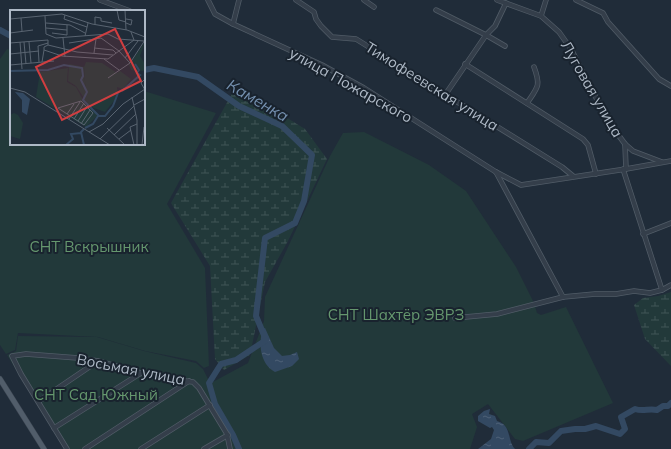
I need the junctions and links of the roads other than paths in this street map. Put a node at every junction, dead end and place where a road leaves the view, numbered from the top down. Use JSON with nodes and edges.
{"nodes":[{"id":1,"x":100,"y":0,"type":"edge"},
{"id":2,"x":208,"y":0,"type":"edge"},
{"id":3,"x":239,"y":0,"type":"edge"},
{"id":4,"x":296,"y":0,"type":"edge"},
{"id":5,"x":364,"y":0,"type":"edge"},
{"id":6,"x":497,"y":0,"type":"edge"},
{"id":7,"x":546,"y":0,"type":"edge"},
{"id":8,"x":576,"y":0,"type":"edge"},
{"id":9,"x":506,"y":4,"type":"junction"},
{"id":10,"x":374,"y":7,"type":"dead end"},
{"id":11,"x":127,"y":10,"type":"edge"},
{"id":12,"x":436,"y":10,"type":"dead end"},
{"id":13,"x":541,"y":16,"type":"junction"},
{"id":14,"x":233,"y":24,"type":"junction"},
{"id":15,"x":486,"y":35,"type":"junction"},
{"id":16,"x":505,"y":46,"type":"dead end"},
{"id":17,"x":465,"y":64,"type":"junction"},
{"id":18,"x":534,"y":67,"type":"dead end"},
{"id":19,"x":671,"y":86,"type":"edge"},
{"id":20,"x":445,"y":95,"type":"junction"},
{"id":21,"x":527,"y":103,"type":"junction"},
{"id":22,"x":624,"y":144,"type":"junction"},
{"id":23,"x":671,"y":161,"type":"edge"},
{"id":24,"x":663,"y":162,"type":"junction"},
{"id":25,"x":624,"y":169,"type":"junction"},
{"id":26,"x":496,"y":172,"type":"junction"},
{"id":27,"x":596,"y":174,"type":"junction"},
{"id":28,"x":573,"y":176,"type":"junction"},
{"id":29,"x":671,"y":223,"type":"edge"},
{"id":30,"x":643,"y":234,"type":"junction"},
{"id":31,"x":671,"y":285,"type":"edge"},
{"id":32,"x":662,"y":290,"type":"junction"},
{"id":33,"x":563,"y":297,"type":"junction"},
{"id":34,"x":456,"y":318,"type":"dead end"},
{"id":35,"x":98,"y":361,"type":"junction"},
{"id":36,"x":141,"y":373,"type":"junction"},
{"id":37,"x":0,"y":379,"type":"edge"},
{"id":38,"x":190,"y":381,"type":"junction"},
{"id":39,"x":39,"y":402,"type":"junction"},
{"id":40,"x":210,"y":405,"type":"junction"},
{"id":41,"x":54,"y":428,"type":"junction"},
{"id":42,"x":228,"y":434,"type":"junction"},
{"id":43,"x":44,"y":449,"type":"edge"},
{"id":44,"x":67,"y":449,"type":"edge"},
{"id":45,"x":85,"y":449,"type":"edge"},
{"id":46,"x":141,"y":449,"type":"edge"},
{"id":47,"x":204,"y":449,"type":"edge"},
{"id":48,"x":230,"y":449,"type":"edge"}],
"edges":[{"from":1,"to":11,"type":"street"},
{"from":2,"to":14,"type":"street","name":"улица Пожарского"},
{"from":3,"to":14,"type":"street"},
{"from":4,"to":20,"type":"street","name":"Тимофеевская улица"},
{"from":5,"to":10,"type":"street"},
{"from":6,"to":9,"type":"street","name":"Луговая улица"},
{"from":7,"to":13,"type":"street"},
{"from":8,"to":19,"type":"street"},
{"from":9,"to":13,"type":"street","name":"Луговая улица"},
{"from":9,"to":15,"type":"street"},
{"from":12,"to":15,"type":"street"},
{"from":13,"to":22,"type":"street","name":"Луговая улица"},
{"from":14,"to":26,"type":"street","name":"улица Пожарского"},
{"from":15,"to":16,"type":"street"},
{"from":15,"to":17,"type":"street"},
{"from":17,"to":20,"type":"street"},
{"from":17,"to":21,"type":"street"},
{"from":18,"to":21,"type":"street"},
{"from":20,"to":28,"type":"street","name":"Тимофеевская улица"},
{"from":21,"to":27,"type":"street"},
{"from":22,"to":24,"type":"street","name":"Луговая улица"},
{"from":22,"to":25,"type":"street","name":"Луговая улица"},
{"from":23,"to":24,"type":"street","name":"Луговая улица"},
{"from":24,"to":25,"type":"street","name":"Луговая улица"},
{"from":25,"to":27,"type":"street","name":"улица Пожарского"},
{"from":25,"to":30,"type":"street"},
{"from":26,"to":28,"type":"street","name":"улица Пожарского"},
{"from":26,"to":33,"type":"street","name":"улица Пожарского"},
{"from":27,"to":28,"type":"street","name":"улица Пожарского"},
{"from":29,"to":30,"type":"street"},
{"from":30,"to":32,"type":"street"},
{"from":31,"to":32,"type":"street"},
{"from":32,"to":33,"type":"street"},
{"from":33,"to":34,"type":"street"},
{"from":35,"to":36,"type":"street","name":"Восьмая улица"},
{"from":35,"to":39,"type":"street"},
{"from":35,"to":39,"type":"street","name":"Восьмая улица"},
{"from":36,"to":38,"type":"street","name":"Восьмая улица"},
{"from":36,"to":41,"type":"street"},
{"from":37,"to":43,"type":"main road"},
{"from":38,"to":40,"type":"street","name":"Восьмая улица"},
{"from":38,"to":45,"type":"street"},
{"from":39,"to":41,"type":"street"},
{"from":40,"to":42,"type":"street","name":"Восьмая улица"},
{"from":40,"to":46,"type":"street"},
{"from":41,"to":44,"type":"street"},
{"from":42,"to":47,"type":"street"},
{"from":42,"to":48,"type":"street"}]}
